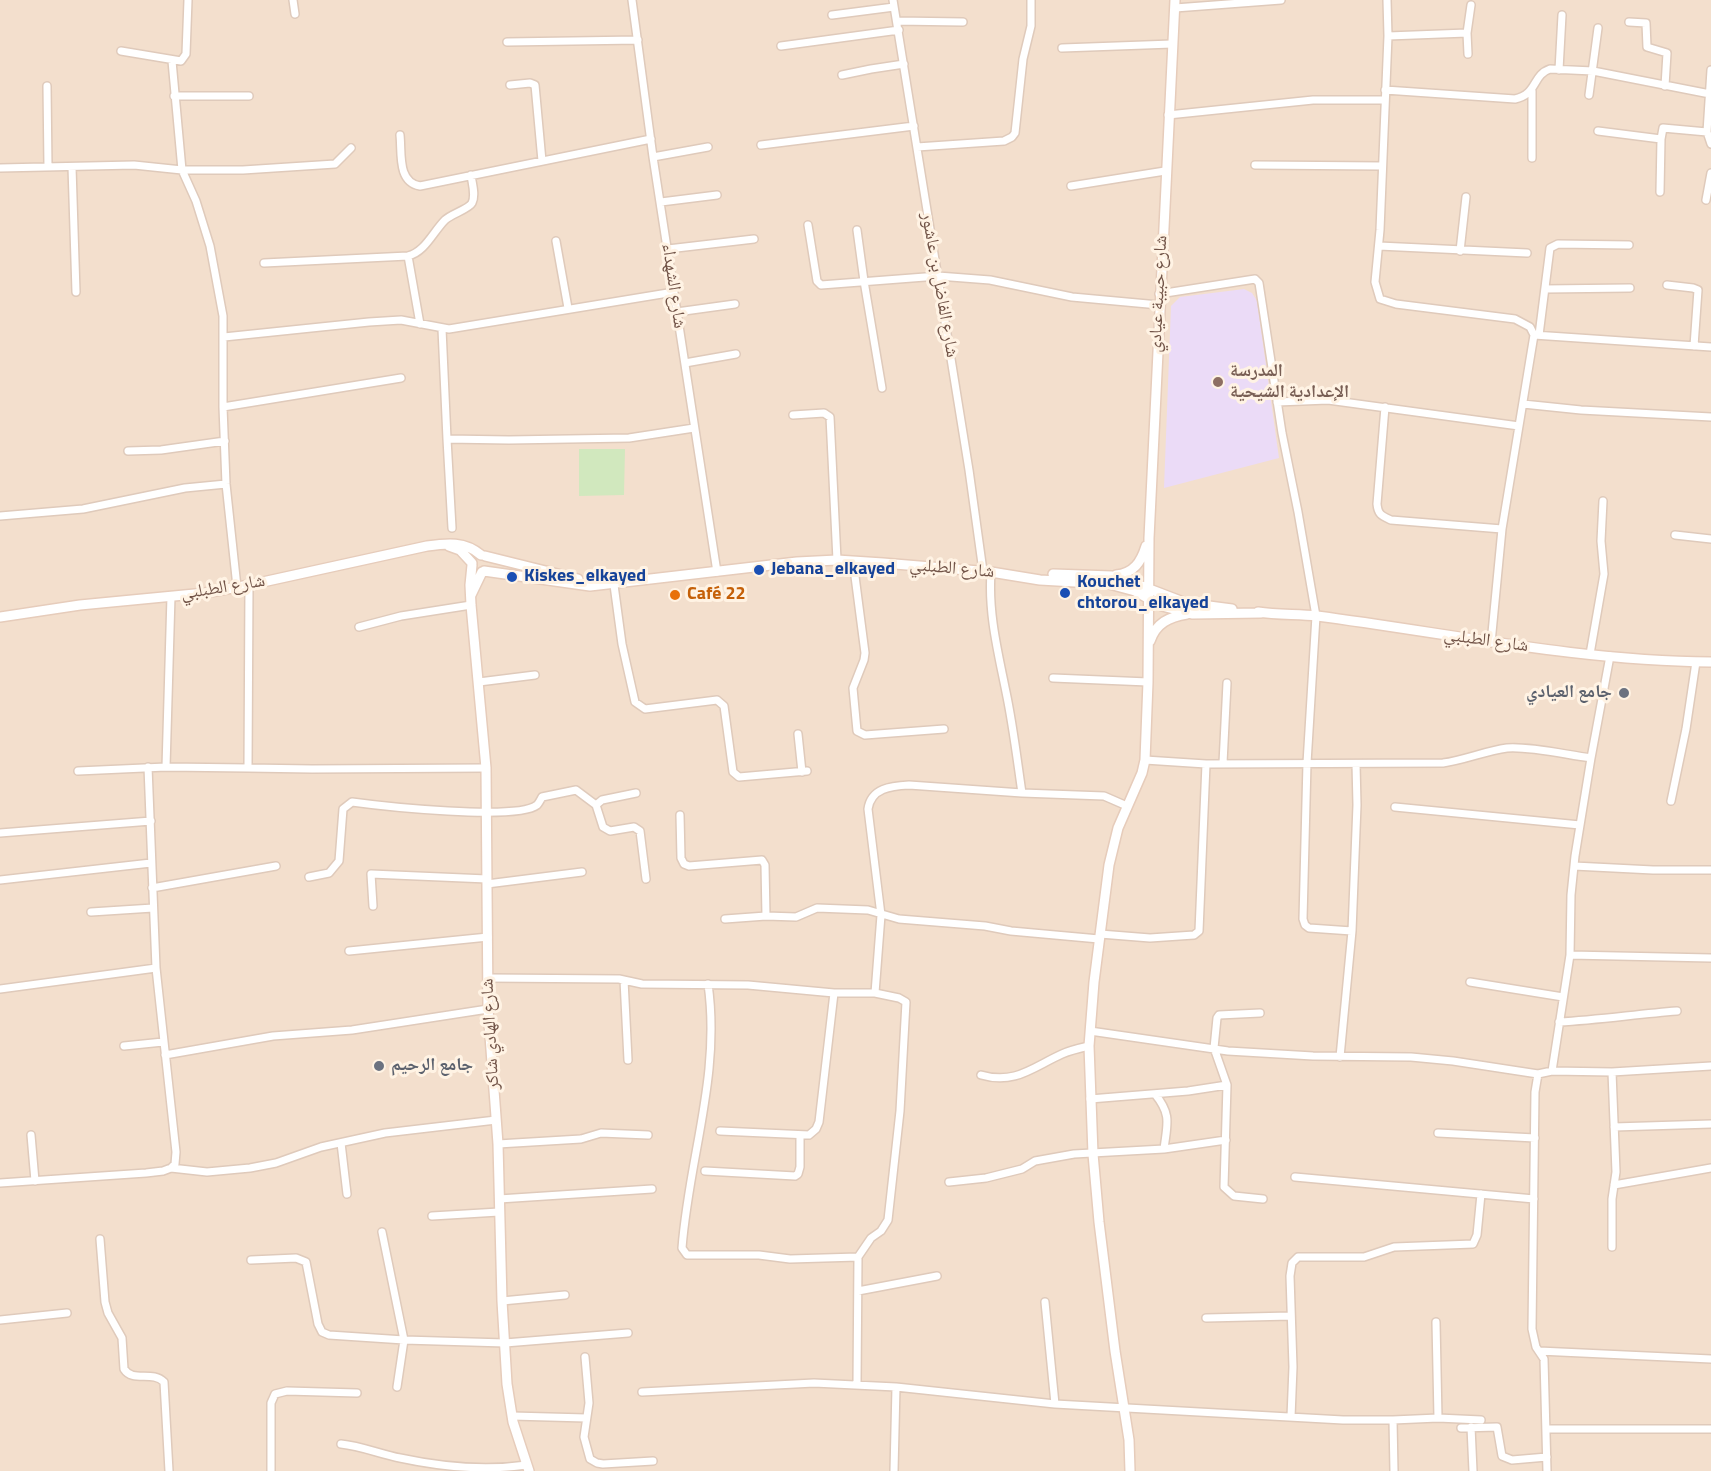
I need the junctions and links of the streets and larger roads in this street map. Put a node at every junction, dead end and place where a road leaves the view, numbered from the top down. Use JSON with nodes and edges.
{"nodes":[{"id":1,"x":188,"y":0,"type":"edge"},
{"id":2,"x":293,"y":0,"type":"edge"},
{"id":3,"x":632,"y":0,"type":"edge"},
{"id":4,"x":1032,"y":0,"type":"edge"},
{"id":5,"x":1281,"y":0,"type":"edge"},
{"id":6,"x":1387,"y":0,"type":"edge"},
{"id":7,"x":894,"y":4,"type":"edge"},
{"id":8,"x":1175,"y":4,"type":"edge"},
{"id":9,"x":1471,"y":5,"type":"dead end"},
{"id":10,"x":295,"y":14,"type":"dead end"},
{"id":11,"x":832,"y":15,"type":"dead end"},
{"id":12,"x":1562,"y":15,"type":"dead end"},
{"id":13,"x":897,"y":21,"type":"junction"},
{"id":14,"x":963,"y":22,"type":"dead end"},
{"id":15,"x":1629,"y":22,"type":"dead end"},
{"id":16,"x":1598,"y":28,"type":"dead end"},
{"id":17,"x":899,"y":30,"type":"junction"},
{"id":18,"x":1467,"y":33,"type":"junction"},
{"id":19,"x":1388,"y":36,"type":"junction"},
{"id":20,"x":638,"y":40,"type":"junction"},
{"id":21,"x":507,"y":42,"type":"dead end"},
{"id":22,"x":1172,"y":44,"type":"junction"},
{"id":23,"x":781,"y":46,"type":"dead end"},
{"id":24,"x":1062,"y":48,"type":"dead end"},
{"id":25,"x":122,"y":51,"type":"dead end"},
{"id":26,"x":1468,"y":54,"type":"dead end"},
{"id":27,"x":172,"y":61,"type":"junction"},
{"id":28,"x":904,"y":64,"type":"junction"},
{"id":29,"x":1559,"y":70,"type":"junction"},
{"id":30,"x":1711,"y":70,"type":"edge"},
{"id":31,"x":1593,"y":71,"type":"junction"},
{"id":32,"x":842,"y":75,"type":"dead end"},
{"id":33,"x":510,"y":85,"type":"dead end"},
{"id":34,"x":47,"y":86,"type":"dead end"},
{"id":35,"x":1665,"y":86,"type":"junction"},
{"id":36,"x":1385,"y":90,"type":"junction"},
{"id":37,"x":1532,"y":91,"type":"junction"},
{"id":38,"x":1710,"y":93,"type":"edge"},
{"id":39,"x":1588,"y":95,"type":"dead end"},
{"id":40,"x":174,"y":96,"type":"junction"},
{"id":41,"x":249,"y":96,"type":"dead end"},
{"id":42,"x":1384,"y":100,"type":"junction"},
{"id":43,"x":1168,"y":115,"type":"junction"},
{"id":44,"x":914,"y":126,"type":"junction"},
{"id":45,"x":1598,"y":131,"type":"dead end"},
{"id":46,"x":1707,"y":132,"type":"junction"},
{"id":47,"x":400,"y":135,"type":"dead end"},
{"id":48,"x":651,"y":139,"type":"junction"},
{"id":49,"x":1661,"y":139,"type":"junction"},
{"id":50,"x":1711,"y":144,"type":"edge"},
{"id":51,"x":761,"y":145,"type":"dead end"},
{"id":52,"x":708,"y":147,"type":"dead end"},
{"id":53,"x":917,"y":147,"type":"junction"},
{"id":54,"x":351,"y":148,"type":"dead end"},
{"id":55,"x":653,"y":157,"type":"junction"},
{"id":56,"x":1532,"y":158,"type":"dead end"},
{"id":57,"x":542,"y":161,"type":"junction"},
{"id":58,"x":1255,"y":165,"type":"dead end"},
{"id":59,"x":1381,"y":166,"type":"junction"},
{"id":60,"x":48,"y":167,"type":"junction"},
{"id":61,"x":72,"y":167,"type":"junction"},
{"id":62,"x":0,"y":168,"type":"edge"},
{"id":63,"x":182,"y":170,"type":"junction"},
{"id":64,"x":1166,"y":171,"type":"junction"},
{"id":65,"x":1711,"y":173,"type":"edge"},
{"id":66,"x":471,"y":175,"type":"junction"},
{"id":67,"x":1071,"y":186,"type":"dead end"},
{"id":68,"x":1660,"y":192,"type":"dead end"},
{"id":69,"x":717,"y":195,"type":"dead end"},
{"id":70,"x":1466,"y":197,"type":"dead end"},
{"id":71,"x":1706,"y":200,"type":"dead end"},
{"id":72,"x":661,"y":202,"type":"junction"},
{"id":73,"x":808,"y":225,"type":"dead end"},
{"id":74,"x":857,"y":230,"type":"dead end"},
{"id":75,"x":754,"y":239,"type":"dead end"},
{"id":76,"x":556,"y":241,"type":"dead end"},
{"id":77,"x":1629,"y":245,"type":"dead end"},
{"id":78,"x":1379,"y":246,"type":"junction"},
{"id":79,"x":668,"y":249,"type":"junction"},
{"id":80,"x":1460,"y":251,"type":"junction"},
{"id":81,"x":1527,"y":253,"type":"dead end"},
{"id":82,"x":408,"y":255,"type":"junction"},
{"id":83,"x":264,"y":263,"type":"dead end"},
{"id":84,"x":938,"y":276,"type":"junction"},
{"id":85,"x":864,"y":281,"type":"junction"},
{"id":86,"x":1667,"y":285,"type":"dead end"},
{"id":87,"x":1630,"y":288,"type":"dead end"},
{"id":88,"x":1545,"y":289,"type":"junction"},
{"id":89,"x":76,"y":292,"type":"dead end"},
{"id":90,"x":674,"y":292,"type":"junction"},
{"id":91,"x":1159,"y":294,"type":"junction"},
{"id":92,"x":735,"y":303,"type":"dead end"},
{"id":93,"x":1159,"y":305,"type":"junction"},
{"id":94,"x":568,"y":308,"type":"junction"},
{"id":95,"x":677,"y":312,"type":"junction"},
{"id":96,"x":420,"y":324,"type":"junction"},
{"id":97,"x":442,"y":329,"type":"junction"},
{"id":98,"x":1537,"y":335,"type":"junction"},
{"id":99,"x":224,"y":338,"type":"junction"},
{"id":100,"x":1694,"y":346,"type":"junction"},
{"id":101,"x":1711,"y":347,"type":"edge"},
{"id":102,"x":736,"y":354,"type":"dead end"},
{"id":103,"x":685,"y":363,"type":"junction"},
{"id":104,"x":401,"y":378,"type":"dead end"},
{"id":105,"x":882,"y":388,"type":"dead end"},
{"id":106,"x":1277,"y":402,"type":"junction"},
{"id":107,"x":1523,"y":404,"type":"junction"},
{"id":108,"x":223,"y":407,"type":"junction"},
{"id":109,"x":1385,"y":407,"type":"junction"},
{"id":110,"x":793,"y":415,"type":"dead end"},
{"id":111,"x":1711,"y":417,"type":"edge"},
{"id":112,"x":1519,"y":426,"type":"junction"},
{"id":113,"x":694,"y":428,"type":"junction"},
{"id":114,"x":447,"y":439,"type":"junction"},
{"id":115,"x":225,"y":441,"type":"junction"},
{"id":116,"x":128,"y":451,"type":"dead end"},
{"id":117,"x":226,"y":484,"type":"junction"},
{"id":118,"x":1604,"y":501,"type":"dead end"},
{"id":119,"x":0,"y":516,"type":"edge"},
{"id":120,"x":452,"y":528,"type":"dead end"},
{"id":121,"x":1502,"y":529,"type":"junction"},
{"id":122,"x":1675,"y":535,"type":"dead end"},
{"id":123,"x":1149,"y":538,"type":"junction"},
{"id":124,"x":1711,"y":539,"type":"edge"},
{"id":125,"x":444,"y":544,"type":"junction"},
{"id":126,"x":483,"y":556,"type":"junction"},
{"id":127,"x":837,"y":560,"type":"junction"},
{"id":128,"x":852,"y":561,"type":"junction"},
{"id":129,"x":472,"y":564,"type":"junction"},
{"id":130,"x":483,"y":572,"type":"junction"},
{"id":131,"x":717,"y":572,"type":"junction"},
{"id":132,"x":987,"y":572,"type":"junction"},
{"id":133,"x":1011,"y":574,"type":"junction"},
{"id":134,"x":1107,"y":576,"type":"junction"},
{"id":135,"x":249,"y":585,"type":"junction"},
{"id":136,"x":610,"y":585,"type":"junction"},
{"id":137,"x":237,"y":587,"type":"junction"},
{"id":138,"x":1148,"y":588,"type":"junction"},
{"id":139,"x":171,"y":596,"type":"junction"},
{"id":140,"x":1149,"y":599,"type":"junction"},
{"id":141,"x":471,"y":600,"type":"junction"},
{"id":142,"x":1261,"y":613,"type":"junction"},
{"id":143,"x":1192,"y":614,"type":"junction"},
{"id":144,"x":1316,"y":616,"type":"junction"},
{"id":145,"x":0,"y":617,"type":"edge"},
{"id":146,"x":359,"y":627,"type":"dead end"},
{"id":147,"x":1491,"y":643,"type":"junction"},
{"id":148,"x":1149,"y":649,"type":"junction"},
{"id":149,"x":1590,"y":654,"type":"junction"},
{"id":150,"x":1610,"y":656,"type":"junction"},
{"id":151,"x":1696,"y":662,"type":"junction"},
{"id":152,"x":1711,"y":662,"type":"edge"},
{"id":153,"x":535,"y":675,"type":"dead end"},
{"id":154,"x":1053,"y":678,"type":"dead end"},
{"id":155,"x":479,"y":682,"type":"junction"},
{"id":156,"x":1148,"y":682,"type":"junction"},
{"id":157,"x":1227,"y":683,"type":"dead end"},
{"id":158,"x":944,"y":729,"type":"dead end"},
{"id":159,"x":798,"y":734,"type":"dead end"},
{"id":160,"x":1591,"y":758,"type":"junction"},
{"id":161,"x":1145,"y":760,"type":"junction"},
{"id":162,"x":1223,"y":763,"type":"junction"},
{"id":163,"x":1306,"y":763,"type":"junction"},
{"id":164,"x":1206,"y":764,"type":"junction"},
{"id":165,"x":1356,"y":764,"type":"junction"},
{"id":166,"x":148,"y":767,"type":"junction"},
{"id":167,"x":166,"y":767,"type":"junction"},
{"id":168,"x":248,"y":768,"type":"junction"},
{"id":169,"x":486,"y":768,"type":"junction"},
{"id":170,"x":78,"y":771,"type":"dead end"},
{"id":171,"x":636,"y":793,"type":"dead end"},
{"id":172,"x":1022,"y":793,"type":"junction"},
{"id":173,"x":1671,"y":801,"type":"dead end"},
{"id":174,"x":596,"y":805,"type":"junction"},
{"id":175,"x":1127,"y":806,"type":"junction"},
{"id":176,"x":1395,"y":807,"type":"dead end"},
{"id":177,"x":486,"y":812,"type":"junction"},
{"id":178,"x":680,"y":815,"type":"dead end"},
{"id":179,"x":151,"y":821,"type":"junction"},
{"id":180,"x":1580,"y":825,"type":"junction"},
{"id":181,"x":0,"y":833,"type":"edge"},
{"id":182,"x":151,"y":863,"type":"junction"},
{"id":183,"x":276,"y":866,"type":"dead end"},
{"id":184,"x":1574,"y":866,"type":"junction"},
{"id":185,"x":1711,"y":870,"type":"edge"},
{"id":186,"x":582,"y":872,"type":"dead end"},
{"id":187,"x":309,"y":878,"type":"dead end"},
{"id":188,"x":646,"y":879,"type":"dead end"},
{"id":189,"x":0,"y":880,"type":"edge"},
{"id":190,"x":487,"y":881,"type":"junction"},
{"id":191,"x":152,"y":888,"type":"junction"},
{"id":192,"x":373,"y":906,"type":"dead end"},
{"id":193,"x":153,"y":908,"type":"junction"},
{"id":194,"x":91,"y":912,"type":"dead end"},
{"id":195,"x":881,"y":915,"type":"junction"},
{"id":196,"x":766,"y":916,"type":"junction"},
{"id":197,"x":725,"y":920,"type":"dead end"},
{"id":198,"x":1352,"y":931,"type":"junction"},
{"id":199,"x":1099,"y":936,"type":"junction"},
{"id":200,"x":488,"y":937,"type":"junction"},
{"id":201,"x":349,"y":951,"type":"dead end"},
{"id":202,"x":1570,"y":955,"type":"junction"},
{"id":203,"x":1711,"y":958,"type":"edge"},
{"id":204,"x":156,"y":968,"type":"junction"},
{"id":205,"x":488,"y":978,"type":"junction"},
{"id":206,"x":624,"y":980,"type":"junction"},
{"id":207,"x":1470,"y":982,"type":"dead end"},
{"id":208,"x":708,"y":984,"type":"junction"},
{"id":209,"x":0,"y":989,"type":"edge"},
{"id":210,"x":834,"y":993,"type":"junction"},
{"id":211,"x":875,"y":993,"type":"junction"},
{"id":212,"x":1563,"y":997,"type":"junction"},
{"id":213,"x":488,"y":1009,"type":"junction"},
{"id":214,"x":1677,"y":1011,"type":"dead end"},
{"id":215,"x":1260,"y":1013,"type":"dead end"},
{"id":216,"x":1559,"y":1022,"type":"junction"},
{"id":217,"x":1090,"y":1030,"type":"junction"},
{"id":218,"x":163,"y":1042,"type":"junction"},
{"id":219,"x":124,"y":1046,"type":"dead end"},
{"id":220,"x":1089,"y":1046,"type":"junction"},
{"id":221,"x":1214,"y":1048,"type":"junction"},
{"id":222,"x":165,"y":1055,"type":"junction"},
{"id":223,"x":1340,"y":1057,"type":"junction"},
{"id":224,"x":628,"y":1060,"type":"dead end"},
{"id":225,"x":1711,"y":1066,"type":"edge"},
{"id":226,"x":1552,"y":1071,"type":"junction"},
{"id":227,"x":1612,"y":1072,"type":"junction"},
{"id":228,"x":981,"y":1074,"type":"dead end"},
{"id":229,"x":1538,"y":1074,"type":"junction"},
{"id":230,"x":1227,"y":1085,"type":"junction"},
{"id":231,"x":1155,"y":1094,"type":"junction"},
{"id":232,"x":1090,"y":1099,"type":"junction"},
{"id":233,"x":496,"y":1120,"type":"junction"},
{"id":234,"x":1711,"y":1124,"type":"edge"},
{"id":235,"x":1614,"y":1127,"type":"junction"},
{"id":236,"x":720,"y":1131,"type":"dead end"},
{"id":237,"x":1438,"y":1133,"type":"dead end"},
{"id":238,"x":31,"y":1135,"type":"dead end"},
{"id":239,"x":648,"y":1135,"type":"dead end"},
{"id":240,"x":800,"y":1135,"type":"junction"},
{"id":241,"x":1535,"y":1138,"type":"junction"},
{"id":242,"x":1226,"y":1140,"type":"junction"},
{"id":243,"x":341,"y":1143,"type":"junction"},
{"id":244,"x":498,"y":1144,"type":"junction"},
{"id":245,"x":1164,"y":1149,"type":"junction"},
{"id":246,"x":1093,"y":1154,"type":"junction"},
{"id":247,"x":171,"y":1168,"type":"junction"},
{"id":248,"x":1711,"y":1168,"type":"edge"},
{"id":249,"x":705,"y":1172,"type":"dead end"},
{"id":250,"x":1295,"y":1177,"type":"dead end"},
{"id":251,"x":35,"y":1181,"type":"junction"},
{"id":252,"x":950,"y":1182,"type":"dead end"},
{"id":253,"x":0,"y":1183,"type":"edge"},
{"id":254,"x":1614,"y":1185,"type":"junction"},
{"id":255,"x":652,"y":1189,"type":"dead end"},
{"id":256,"x":346,"y":1194,"type":"dead end"},
{"id":257,"x":1481,"y":1194,"type":"junction"},
{"id":258,"x":1534,"y":1198,"type":"junction"},
{"id":259,"x":499,"y":1199,"type":"junction"},
{"id":260,"x":1263,"y":1199,"type":"dead end"},
{"id":261,"x":499,"y":1212,"type":"junction"},
{"id":262,"x":432,"y":1216,"type":"dead end"},
{"id":263,"x":382,"y":1232,"type":"dead end"},
{"id":264,"x":100,"y":1239,"type":"dead end"},
{"id":265,"x":1612,"y":1247,"type":"dead end"},
{"id":266,"x":858,"y":1257,"type":"junction"},
{"id":267,"x":251,"y":1260,"type":"dead end"},
{"id":268,"x":937,"y":1276,"type":"dead end"},
{"id":269,"x":858,"y":1291,"type":"junction"},
{"id":270,"x":565,"y":1295,"type":"dead end"},
{"id":271,"x":502,"y":1301,"type":"junction"},
{"id":272,"x":1045,"y":1302,"type":"dead end"},
{"id":273,"x":67,"y":1313,"type":"dead end"},
{"id":274,"x":1291,"y":1316,"type":"junction"},
{"id":275,"x":1206,"y":1318,"type":"dead end"},
{"id":276,"x":0,"y":1320,"type":"edge"},
{"id":277,"x":1436,"y":1322,"type":"dead end"},
{"id":278,"x":628,"y":1333,"type":"dead end"},
{"id":279,"x":404,"y":1340,"type":"junction"},
{"id":280,"x":505,"y":1342,"type":"junction"},
{"id":281,"x":1539,"y":1351,"type":"junction"},
{"id":282,"x":585,"y":1358,"type":"dead end"},
{"id":283,"x":1711,"y":1359,"type":"edge"},
{"id":284,"x":857,"y":1384,"type":"junction"},
{"id":285,"x":397,"y":1387,"type":"dead end"},
{"id":286,"x":896,"y":1387,"type":"junction"},
{"id":287,"x":642,"y":1392,"type":"dead end"},
{"id":288,"x":357,"y":1393,"type":"dead end"},
{"id":289,"x":1055,"y":1404,"type":"junction"},
{"id":290,"x":1124,"y":1408,"type":"junction"},
{"id":291,"x":512,"y":1416,"type":"junction"},
{"id":292,"x":1291,"y":1418,"type":"junction"},
{"id":293,"x":1438,"y":1418,"type":"junction"},
{"id":294,"x":586,"y":1419,"type":"junction"},
{"id":295,"x":1482,"y":1419,"type":"dead end"},
{"id":296,"x":1393,"y":1420,"type":"junction"},
{"id":297,"x":1461,"y":1428,"type":"dead end"},
{"id":298,"x":1471,"y":1428,"type":"junction"},
{"id":299,"x":1711,"y":1429,"type":"edge"},
{"id":300,"x":1547,"y":1430,"type":"junction"},
{"id":301,"x":341,"y":1444,"type":"dead end"},
{"id":302,"x":1547,"y":1457,"type":"junction"},
{"id":303,"x":653,"y":1461,"type":"dead end"},
{"id":304,"x":528,"y":1468,"type":"edge"},
{"id":305,"x":169,"y":1471,"type":"edge"},
{"id":306,"x":271,"y":1471,"type":"edge"},
{"id":307,"x":894,"y":1471,"type":"edge"},
{"id":308,"x":1130,"y":1471,"type":"edge"},
{"id":309,"x":1394,"y":1471,"type":"edge"},
{"id":310,"x":1473,"y":1471,"type":"edge"},
{"id":311,"x":1547,"y":1471,"type":"edge"}],
"edges":[{"from":1,"to":27,"type":"street"},
{"from":2,"to":10,"type":"street"},
{"from":3,"to":20,"type":"street","name":"شارع الشهداء"},
{"from":4,"to":53,"type":"street"},
{"from":5,"to":8,"type":"street"},
{"from":6,"to":19,"type":"street"},
{"from":7,"to":11,"type":"street"},
{"from":7,"to":13,"type":"street","name":"شارع الفاضل بن عاشور"},
{"from":8,"to":22,"type":"street","name":"شارع حبيبة عيادي"},
{"from":9,"to":18,"type":"street"},
{"from":12,"to":29,"type":"street"},
{"from":13,"to":14,"type":"street"},
{"from":13,"to":17,"type":"street","name":"شارع الفاضل بن عاشور"},
{"from":15,"to":35,"type":"street"},
{"from":16,"to":31,"type":"street"},
{"from":17,"to":23,"type":"street"},
{"from":17,"to":28,"type":"street","name":"شارع الفاضل بن عاشور"},
{"from":18,"to":19,"type":"street"},
{"from":18,"to":26,"type":"street"},
{"from":19,"to":36,"type":"street"},
{"from":20,"to":21,"type":"street"},
{"from":20,"to":48,"type":"street","name":"شارع الشهداء"},
{"from":22,"to":24,"type":"street"},
{"from":22,"to":43,"type":"street","name":"شارع حبيبة عيادي"},
{"from":25,"to":27,"type":"street"},
{"from":27,"to":40,"type":"street"},
{"from":28,"to":32,"type":"street"},
{"from":28,"to":44,"type":"street","name":"شارع الفاضل بن عاشور"},
{"from":29,"to":31,"type":"street"},
{"from":29,"to":37,"type":"street"},
{"from":30,"to":38,"type":"street"},
{"from":31,"to":35,"type":"street"},
{"from":31,"to":39,"type":"street"},
{"from":33,"to":57,"type":"street"},
{"from":34,"to":60,"type":"street"},
{"from":35,"to":38,"type":"street"},
{"from":36,"to":37,"type":"street"},
{"from":36,"to":42,"type":"street"},
{"from":37,"to":56,"type":"street"},
{"from":38,"to":46,"type":"street"},
{"from":40,"to":41,"type":"street"},
{"from":40,"to":63,"type":"street"},
{"from":42,"to":43,"type":"street"},
{"from":42,"to":59,"type":"street"},
{"from":43,"to":64,"type":"street","name":"شارع حبيبة عيادي"},
{"from":44,"to":51,"type":"street"},
{"from":44,"to":53,"type":"street","name":"شارع الفاضل بن عاشور"},
{"from":45,"to":49,"type":"street"},
{"from":46,"to":49,"type":"street"},
{"from":46,"to":50,"type":"street"},
{"from":47,"to":66,"type":"street"},
{"from":48,"to":55,"type":"street","name":"شارع الشهداء"},
{"from":48,"to":57,"type":"street"},
{"from":49,"to":68,"type":"street"},
{"from":52,"to":55,"type":"street"},
{"from":53,"to":84,"type":"street","name":"شارع الفاضل بن عاشور"},
{"from":54,"to":63,"type":"street"},
{"from":55,"to":72,"type":"street","name":"شارع الشهداء"},
{"from":57,"to":66,"type":"street"},
{"from":58,"to":59,"type":"street"},
{"from":59,"to":78,"type":"street"},
{"from":60,"to":61,"type":"street"},
{"from":60,"to":62,"type":"street"},
{"from":61,"to":63,"type":"street"},
{"from":61,"to":89,"type":"street"},
{"from":63,"to":99,"type":"street"},
{"from":64,"to":67,"type":"street"},
{"from":64,"to":91,"type":"street","name":"شارع حبيبة عيادي"},
{"from":65,"to":71,"type":"street"},
{"from":66,"to":82,"type":"street"},
{"from":69,"to":72,"type":"street"},
{"from":70,"to":80,"type":"street"},
{"from":72,"to":79,"type":"street","name":"شارع الشهداء"},
{"from":73,"to":85,"type":"street"},
{"from":74,"to":85,"type":"street"},
{"from":75,"to":79,"type":"street"},
{"from":76,"to":94,"type":"street"},
{"from":77,"to":88,"type":"street"},
{"from":78,"to":80,"type":"street"},
{"from":78,"to":98,"type":"street"},
{"from":79,"to":90,"type":"street","name":"شارع الشهداء"},
{"from":80,"to":81,"type":"street"},
{"from":82,"to":83,"type":"street"},
{"from":82,"to":96,"type":"street"},
{"from":84,"to":85,"type":"street"},
{"from":84,"to":93,"type":"street"},
{"from":84,"to":132,"type":"street","name":"شارع الفاضل بن عاشور"},
{"from":85,"to":105,"type":"street"},
{"from":86,"to":100,"type":"street"},
{"from":87,"to":88,"type":"street"},
{"from":88,"to":98,"type":"street"},
{"from":90,"to":94,"type":"street"},
{"from":90,"to":95,"type":"street","name":"شارع الشهداء"},
{"from":91,"to":93,"type":"street","name":"شارع حبيبة عيادي"},
{"from":91,"to":106,"type":"street"},
{"from":92,"to":95,"type":"street"},
{"from":93,"to":123,"type":"street","name":"شارع حبيبة عيادي"},
{"from":94,"to":97,"type":"street"},
{"from":95,"to":103,"type":"street","name":"شارع الشهداء"},
{"from":96,"to":97,"type":"street"},
{"from":96,"to":99,"type":"street"},
{"from":97,"to":114,"type":"street"},
{"from":98,"to":100,"type":"street"},
{"from":98,"to":107,"type":"street"},
{"from":99,"to":108,"type":"street"},
{"from":100,"to":101,"type":"street"},
{"from":102,"to":103,"type":"street"},
{"from":103,"to":113,"type":"street","name":"شارع الشهداء"},
{"from":104,"to":108,"type":"street"},
{"from":106,"to":109,"type":"street"},
{"from":106,"to":144,"type":"street"},
{"from":107,"to":111,"type":"street"},
{"from":107,"to":112,"type":"street"},
{"from":108,"to":115,"type":"street"},
{"from":109,"to":112,"type":"street"},
{"from":109,"to":121,"type":"street"},
{"from":110,"to":127,"type":"street"},
{"from":112,"to":121,"type":"street"},
{"from":113,"to":114,"type":"street"},
{"from":113,"to":131,"type":"street","name":"شارع الشهداء"},
{"from":114,"to":120,"type":"street"},
{"from":115,"to":116,"type":"street"},
{"from":115,"to":117,"type":"street"},
{"from":117,"to":119,"type":"street"},
{"from":117,"to":137,"type":"street"},
{"from":118,"to":149,"type":"street"},
{"from":121,"to":147,"type":"street"},
{"from":122,"to":124,"type":"street"},
{"from":123,"to":134,"type":"street"},
{"from":123,"to":138,"type":"street","name":"شارع حبيبة عيادي"},
{"from":125,"to":126,"type":"street","name":"شارع الطبلبي"},
{"from":125,"to":129,"type":"street"},
{"from":125,"to":135,"type":"street","name":"شارع الطبلبي"},
{"from":126,"to":129,"type":"street"},
{"from":126,"to":130,"type":"street"},
{"from":126,"to":136,"type":"street","name":"شارع الطبلبي"},
{"from":127,"to":128,"type":"street","name":"شارع الطبلبي"},
{"from":127,"to":131,"type":"street","name":"شارع الطبلبي"},
{"from":128,"to":132,"type":"street","name":"شارع الطبلبي"},
{"from":128,"to":158,"type":"street"},
{"from":129,"to":130,"type":"street"},
{"from":129,"to":141,"type":"street","name":"شارع الهادي شاكر"},
{"from":130,"to":136,"type":"street","name":"شارع الطبلبي"},
{"from":130,"to":141,"type":"street"},
{"from":131,"to":136,"type":"street","name":"شارع الطبلبي"},
{"from":132,"to":133,"type":"street","name":"شارع الطبلبي"},
{"from":132,"to":172,"type":"street","name":"شارع الفاضل بن عاشور"},
{"from":133,"to":134,"type":"street","name":"شارع الطبلبي"},
{"from":133,"to":140,"type":"street","name":"شارع الطبلبي"},
{"from":134,"to":138,"type":"street","name":"شارع الطبلبي"},
{"from":135,"to":137,"type":"street","name":"شارع الطبلبي"},
{"from":135,"to":168,"type":"street"},
{"from":136,"to":159,"type":"street"},
{"from":137,"to":139,"type":"street","name":"شارع الطبلبي"},
{"from":138,"to":140,"type":"street","name":"شارع حبيبة عيادي"},
{"from":138,"to":142,"type":"street","name":"شارع الطبلبي"},
{"from":139,"to":145,"type":"street","name":"شارع الطبلبي"},
{"from":139,"to":167,"type":"street"},
{"from":140,"to":143,"type":"street","name":"شارع الطبلبي"},
{"from":140,"to":148,"type":"street","name":"شارع حبيبة عيادي"},
{"from":141,"to":146,"type":"street"},
{"from":141,"to":155,"type":"street","name":"شارع الهادي شاكر"},
{"from":142,"to":143,"type":"street","name":"شارع الطبلبي"},
{"from":142,"to":144,"type":"street","name":"شارع الطبلبي"},
{"from":143,"to":148,"type":"street"},
{"from":144,"to":147,"type":"street","name":"شارع الطبلبي"},
{"from":144,"to":163,"type":"street"},
{"from":147,"to":149,"type":"street","name":"شارع الطبلبي"},
{"from":148,"to":156,"type":"street","name":"شارع حبيبة عيادي"},
{"from":149,"to":150,"type":"street","name":"شارع الطبلبي"},
{"from":150,"to":151,"type":"street","name":"شارع الطبلبي"},
{"from":150,"to":160,"type":"street"},
{"from":151,"to":152,"type":"street","name":"شارع الطبلبي"},
{"from":151,"to":173,"type":"street"},
{"from":153,"to":155,"type":"street"},
{"from":154,"to":156,"type":"street"},
{"from":155,"to":169,"type":"street","name":"شارع الهادي شاكر"},
{"from":156,"to":161,"type":"street","name":"شارع حبيبة عيادي"},
{"from":157,"to":162,"type":"street"},
{"from":160,"to":165,"type":"street"},
{"from":160,"to":180,"type":"street"},
{"from":161,"to":164,"type":"street"},
{"from":161,"to":175,"type":"street","name":"شارع حبيبة عيادي"},
{"from":162,"to":163,"type":"street"},
{"from":162,"to":164,"type":"street"},
{"from":163,"to":165,"type":"street"},
{"from":163,"to":198,"type":"street"},
{"from":164,"to":199,"type":"street"},
{"from":165,"to":198,"type":"street"},
{"from":166,"to":167,"type":"street"},
{"from":166,"to":170,"type":"street"},
{"from":166,"to":179,"type":"street"},
{"from":167,"to":168,"type":"street"},
{"from":168,"to":169,"type":"street"},
{"from":169,"to":177,"type":"street","name":"شارع الهادي شاكر"},
{"from":171,"to":174,"type":"street"},
{"from":172,"to":175,"type":"street"},
{"from":172,"to":195,"type":"street"},
{"from":174,"to":177,"type":"street"},
{"from":174,"to":188,"type":"street"},
{"from":175,"to":199,"type":"street","name":"شارع حبيبة عيادي"},
{"from":176,"to":180,"type":"street"},
{"from":177,"to":187,"type":"street"},
{"from":177,"to":190,"type":"street","name":"شارع الهادي شاكر"},
{"from":178,"to":196,"type":"street"},
{"from":179,"to":181,"type":"street"},
{"from":179,"to":182,"type":"street"},
{"from":180,"to":184,"type":"street"},
{"from":182,"to":189,"type":"street"},
{"from":182,"to":191,"type":"street"},
{"from":183,"to":191,"type":"street"},
{"from":184,"to":185,"type":"street"},
{"from":184,"to":202,"type":"street"},
{"from":186,"to":190,"type":"street"},
{"from":190,"to":192,"type":"street"},
{"from":190,"to":200,"type":"street","name":"شارع الهادي شاكر"},
{"from":191,"to":193,"type":"street"},
{"from":193,"to":194,"type":"street"},
{"from":193,"to":204,"type":"street"},
{"from":195,"to":196,"type":"street"},
{"from":195,"to":199,"type":"street"},
{"from":195,"to":211,"type":"street"},
{"from":196,"to":197,"type":"street"},
{"from":198,"to":223,"type":"street"},
{"from":199,"to":217,"type":"street","name":"شارع حبيبة عيادي"},
{"from":200,"to":201,"type":"street"},
{"from":200,"to":205,"type":"street","name":"شارع الهادي شاكر"},
{"from":202,"to":203,"type":"street"},
{"from":202,"to":212,"type":"street"},
{"from":204,"to":209,"type":"street"},
{"from":204,"to":218,"type":"street"},
{"from":205,"to":206,"type":"street"},
{"from":205,"to":213,"type":"street","name":"شارع الهادي شاكر"},
{"from":206,"to":208,"type":"street"},
{"from":206,"to":224,"type":"street"},
{"from":207,"to":212,"type":"street"},
{"from":208,"to":210,"type":"street"},
{"from":208,"to":266,"type":"street"},
{"from":210,"to":211,"type":"street"},
{"from":210,"to":240,"type":"street"},
{"from":211,"to":266,"type":"street"},
{"from":212,"to":216,"type":"street"},
{"from":213,"to":222,"type":"street"},
{"from":213,"to":233,"type":"street","name":"شارع الهادي شاكر"},
{"from":214,"to":216,"type":"street"},
{"from":215,"to":221,"type":"street"},
{"from":216,"to":226,"type":"street"},
{"from":217,"to":220,"type":"street","name":"شارع حبيبة عيادي"},
{"from":217,"to":221,"type":"street"},
{"from":218,"to":219,"type":"street"},
{"from":218,"to":222,"type":"street"},
{"from":220,"to":228,"type":"street"},
{"from":220,"to":232,"type":"street","name":"شارع حبيبة عيادي"},
{"from":221,"to":223,"type":"street"},
{"from":221,"to":230,"type":"street"},
{"from":222,"to":247,"type":"street"},
{"from":223,"to":229,"type":"street"},
{"from":225,"to":227,"type":"street"},
{"from":226,"to":227,"type":"street"},
{"from":226,"to":229,"type":"street"},
{"from":227,"to":235,"type":"street"},
{"from":229,"to":241,"type":"street"},
{"from":230,"to":231,"type":"street"},
{"from":230,"to":242,"type":"street"},
{"from":231,"to":232,"type":"street"},
{"from":231,"to":245,"type":"street"},
{"from":232,"to":246,"type":"street","name":"شارع حبيبة عيادي"},
{"from":233,"to":243,"type":"street"},
{"from":233,"to":244,"type":"street","name":"شارع الهادي شاكر"},
{"from":234,"to":235,"type":"street"},
{"from":235,"to":254,"type":"street"},
{"from":236,"to":240,"type":"street"},
{"from":237,"to":241,"type":"street"},
{"from":238,"to":251,"type":"street"},
{"from":239,"to":244,"type":"street"},
{"from":240,"to":249,"type":"street"},
{"from":241,"to":258,"type":"street"},
{"from":242,"to":245,"type":"street"},
{"from":242,"to":260,"type":"street"},
{"from":243,"to":247,"type":"street"},
{"from":243,"to":256,"type":"street"},
{"from":244,"to":259,"type":"street","name":"شارع الهادي شاكر"},
{"from":245,"to":246,"type":"street"},
{"from":246,"to":252,"type":"street"},
{"from":246,"to":290,"type":"street","name":"شارع حبيبة عيادي"},
{"from":247,"to":251,"type":"street"},
{"from":248,"to":254,"type":"street"},
{"from":250,"to":257,"type":"street"},
{"from":251,"to":253,"type":"street"},
{"from":254,"to":265,"type":"street"},
{"from":255,"to":259,"type":"street"},
{"from":257,"to":258,"type":"street"},
{"from":257,"to":274,"type":"street"},
{"from":258,"to":281,"type":"street"},
{"from":259,"to":261,"type":"street","name":"شارع الهادي شاكر"},
{"from":261,"to":262,"type":"street"},
{"from":261,"to":271,"type":"street","name":"شارع الهادي شاكر"},
{"from":263,"to":279,"type":"street"},
{"from":264,"to":305,"type":"street"},
{"from":266,"to":269,"type":"street"},
{"from":267,"to":279,"type":"street"},
{"from":268,"to":269,"type":"street"},
{"from":269,"to":284,"type":"street"},
{"from":270,"to":271,"type":"street"},
{"from":271,"to":280,"type":"street","name":"شارع الهادي شاكر"},
{"from":272,"to":289,"type":"street"},
{"from":273,"to":276,"type":"street"},
{"from":274,"to":275,"type":"street"},
{"from":274,"to":292,"type":"street"},
{"from":277,"to":293,"type":"street"},
{"from":278,"to":280,"type":"street"},
{"from":279,"to":280,"type":"street"},
{"from":279,"to":285,"type":"street"},
{"from":280,"to":291,"type":"street","name":"شارع الهادي شاكر"},
{"from":281,"to":283,"type":"street"},
{"from":281,"to":300,"type":"street"},
{"from":282,"to":294,"type":"street"},
{"from":284,"to":286,"type":"street"},
{"from":284,"to":287,"type":"street"},
{"from":286,"to":289,"type":"street"},
{"from":286,"to":307,"type":"street"},
{"from":288,"to":306,"type":"street"},
{"from":289,"to":290,"type":"street"},
{"from":290,"to":292,"type":"street"},
{"from":290,"to":308,"type":"street","name":"شارع حبيبة عيادي"},
{"from":291,"to":294,"type":"street"},
{"from":291,"to":304,"type":"street","name":"شارع الهادي شاكر"},
{"from":292,"to":296,"type":"street"},
{"from":293,"to":295,"type":"street"},
{"from":293,"to":296,"type":"street"},
{"from":294,"to":303,"type":"street"},
{"from":296,"to":309,"type":"street"},
{"from":297,"to":298,"type":"street"},
{"from":298,"to":302,"type":"street"},
{"from":298,"to":310,"type":"street"},
{"from":299,"to":300,"type":"street"},
{"from":300,"to":302,"type":"street"},
{"from":301,"to":304,"type":"street"},
{"from":302,"to":311,"type":"street"}]}
